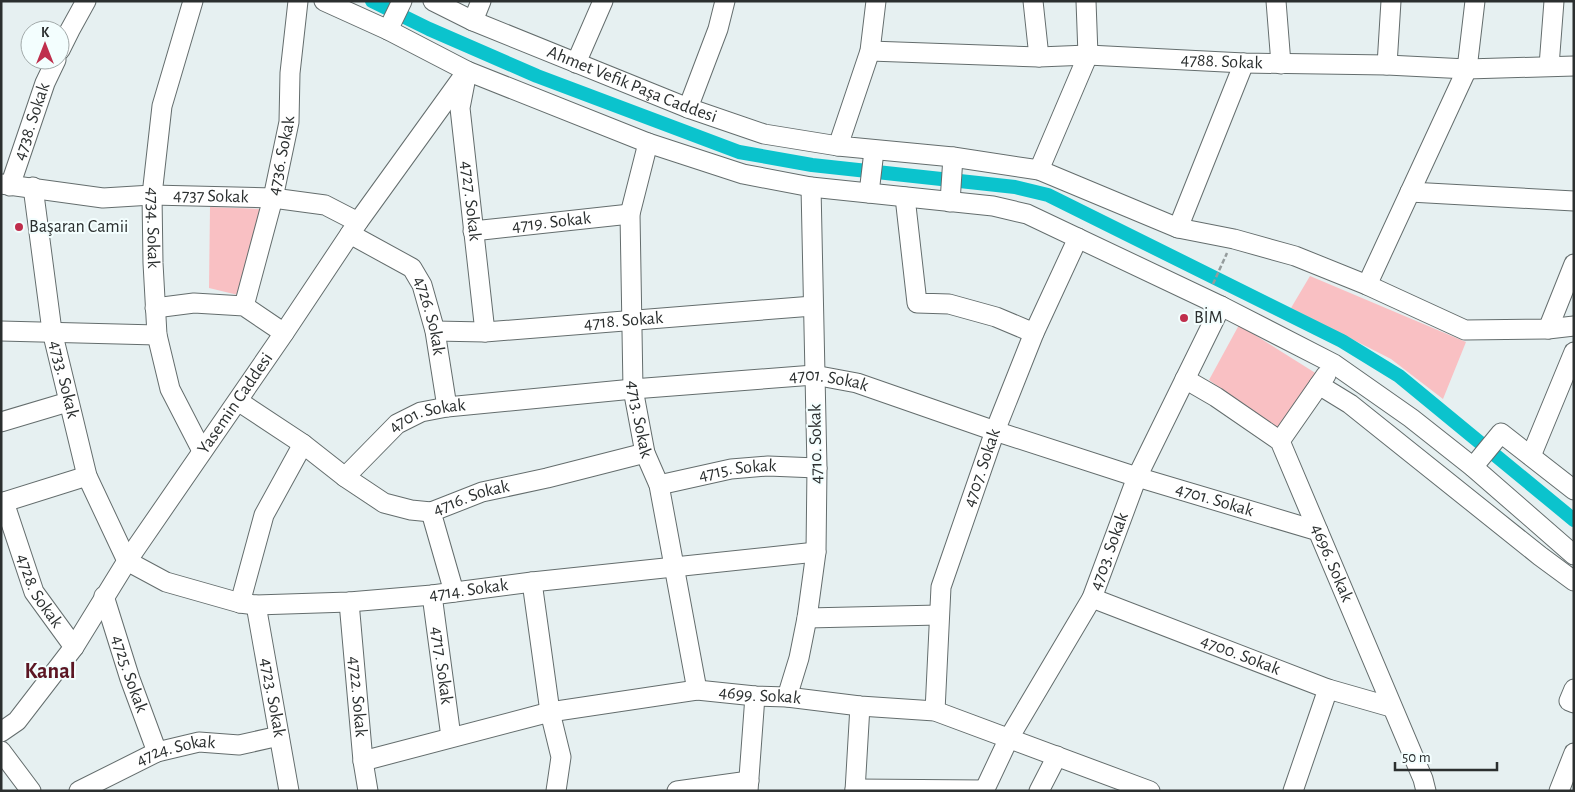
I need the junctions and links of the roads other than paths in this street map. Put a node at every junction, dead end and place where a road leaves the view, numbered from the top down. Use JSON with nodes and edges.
{"nodes":[{"id":1,"x":86,"y":1,"type":"edge"},
{"id":2,"x":193,"y":1,"type":"edge"},
{"id":3,"x":298,"y":1,"type":"edge"},
{"id":4,"x":324,"y":1,"type":"edge"},
{"id":5,"x":402,"y":1,"type":"edge"},
{"id":6,"x":433,"y":1,"type":"edge"},
{"id":7,"x":481,"y":1,"type":"edge"},
{"id":8,"x":602,"y":1,"type":"edge"},
{"id":9,"x":725,"y":1,"type":"edge"},
{"id":10,"x":876,"y":1,"type":"edge"},
{"id":11,"x":1033,"y":1,"type":"edge"},
{"id":12,"x":1086,"y":1,"type":"edge"},
{"id":13,"x":1276,"y":1,"type":"edge"},
{"id":14,"x":1391,"y":1,"type":"edge"},
{"id":15,"x":1476,"y":1,"type":"edge"},
{"id":16,"x":1554,"y":1,"type":"edge"},
{"id":17,"x":473,"y":21,"type":"junction"},
{"id":18,"x":389,"y":27,"type":"junction"},
{"id":19,"x":70,"y":30,"type":"edge"},
{"id":20,"x":870,"y":51,"type":"junction"},
{"id":21,"x":1088,"y":55,"type":"junction"},
{"id":22,"x":1039,"y":57,"type":"junction"},
{"id":23,"x":576,"y":63,"type":"junction"},
{"id":24,"x":1244,"y":63,"type":"junction"},
{"id":25,"x":1281,"y":64,"type":"junction"},
{"id":26,"x":1388,"y":65,"type":"junction"},
{"id":27,"x":1549,"y":66,"type":"junction"},
{"id":28,"x":1574,"y":66,"type":"edge"},
{"id":29,"x":1467,"y":69,"type":"junction"},
{"id":30,"x":51,"y":70,"type":"edge"},
{"id":31,"x":467,"y":71,"type":"junction"},
{"id":32,"x":688,"y":108,"type":"junction"},
{"id":33,"x":648,"y":143,"type":"junction"},
{"id":34,"x":838,"y":146,"type":"junction"},
{"id":35,"x":1039,"y":170,"type":"junction"},
{"id":36,"x":872,"y":172,"type":"junction"},
{"id":37,"x":952,"y":180,"type":"junction"},
{"id":38,"x":6,"y":185,"type":"edge"},
{"id":39,"x":33,"y":187,"type":"junction"},
{"id":40,"x":810,"y":187,"type":"junction"},
{"id":41,"x":1410,"y":192,"type":"junction"},
{"id":42,"x":152,"y":195,"type":"junction"},
{"id":43,"x":905,"y":197,"type":"junction"},
{"id":44,"x":273,"y":198,"type":"junction"},
{"id":45,"x":1574,"y":201,"type":"edge"},
{"id":46,"x":630,"y":214,"type":"junction"},
{"id":47,"x":354,"y":228,"type":"junction"},
{"id":48,"x":1178,"y":228,"type":"junction"},
{"id":49,"x":473,"y":231,"type":"junction"},
{"id":50,"x":1078,"y":238,"type":"junction"},
{"id":51,"x":1574,"y":264,"type":"edge"},
{"id":52,"x":1367,"y":285,"type":"junction"},
{"id":53,"x":244,"y":306,"type":"junction"},
{"id":54,"x":813,"y":306,"type":"junction"},
{"id":55,"x":1221,"y":306,"type":"junction"},
{"id":56,"x":155,"y":308,"type":"junction"},
{"id":57,"x":631,"y":320,"type":"junction"},
{"id":58,"x":1574,"y":326,"type":"edge"},
{"id":59,"x":1548,"y":329,"type":"junction"},
{"id":60,"x":1,"y":331,"type":"edge"},
{"id":61,"x":52,"y":331,"type":"junction"},
{"id":62,"x":434,"y":331,"type":"junction"},
{"id":63,"x":485,"y":332,"type":"junction"},
{"id":64,"x":284,"y":333,"type":"junction"},
{"id":65,"x":1034,"y":333,"type":"junction"},
{"id":66,"x":157,"y":335,"type":"junction"},
{"id":67,"x":1574,"y":352,"type":"edge"},
{"id":68,"x":1334,"y":364,"type":"junction"},
{"id":69,"x":814,"y":375,"type":"junction"},
{"id":70,"x":1185,"y":379,"type":"junction"},
{"id":71,"x":1319,"y":385,"type":"junction"},
{"id":72,"x":633,"y":389,"type":"junction"},
{"id":73,"x":238,"y":401,"type":"junction"},
{"id":74,"x":68,"y":402,"type":"junction"},
{"id":75,"x":447,"y":407,"type":"junction"},
{"id":76,"x":1,"y":422,"type":"edge"},
{"id":77,"x":995,"y":431,"type":"junction"},
{"id":78,"x":1280,"y":441,"type":"junction"},
{"id":79,"x":1490,"y":443,"type":"junction"},
{"id":80,"x":303,"y":444,"type":"junction"},
{"id":81,"x":202,"y":452,"type":"junction"},
{"id":82,"x":645,"y":453,"type":"junction"},
{"id":83,"x":1531,"y":456,"type":"junction"},
{"id":84,"x":817,"y":468,"type":"junction"},
{"id":85,"x":87,"y":476,"type":"junction"},
{"id":86,"x":345,"y":477,"type":"junction"},
{"id":87,"x":1138,"y":477,"type":"junction"},
{"id":88,"x":659,"y":485,"type":"junction"},
{"id":89,"x":1574,"y":490,"type":"edge"},
{"id":90,"x":3,"y":502,"type":"edge"},
{"id":91,"x":431,"y":512,"type":"junction"},
{"id":92,"x":1318,"y":531,"type":"junction"},
{"id":93,"x":816,"y":552,"type":"junction"},
{"id":94,"x":1574,"y":555,"type":"edge"},
{"id":95,"x":127,"y":561,"type":"junction"},
{"id":96,"x":675,"y":566,"type":"junction"},
{"id":97,"x":1574,"y":581,"type":"edge"},
{"id":98,"x":532,"y":582,"type":"junction"},
{"id":99,"x":454,"y":592,"type":"junction"},
{"id":100,"x":432,"y":595,"type":"junction"},
{"id":101,"x":104,"y":596,"type":"junction"},
{"id":102,"x":1092,"y":598,"type":"junction"},
{"id":103,"x":349,"y":602,"type":"junction"},
{"id":104,"x":248,"y":604,"type":"junction"},
{"id":105,"x":938,"y":615,"type":"junction"},
{"id":106,"x":807,"y":618,"type":"junction"},
{"id":107,"x":74,"y":648,"type":"junction"},
{"id":108,"x":1328,"y":689,"type":"junction"},
{"id":109,"x":1574,"y":689,"type":"edge"},
{"id":110,"x":697,"y":690,"type":"junction"},
{"id":111,"x":756,"y":696,"type":"junction"},
{"id":112,"x":787,"y":697,"type":"junction"},
{"id":113,"x":1574,"y":703,"type":"edge"},
{"id":114,"x":860,"y":706,"type":"junction"},
{"id":115,"x":1391,"y":706,"type":"junction"},
{"id":116,"x":935,"y":711,"type":"junction"},
{"id":117,"x":550,"y":712,"type":"junction"},
{"id":118,"x":1,"y":732,"type":"edge"},
{"id":119,"x":279,"y":736,"type":"junction"},
{"id":120,"x":451,"y":737,"type":"junction"},
{"id":121,"x":1009,"y":738,"type":"junction"},
{"id":122,"x":1,"y":751,"type":"edge"},
{"id":123,"x":157,"y":752,"type":"junction"},
{"id":124,"x":1574,"y":753,"type":"edge"},
{"id":125,"x":1057,"y":756,"type":"junction"},
{"id":126,"x":363,"y":762,"type":"junction"},
{"id":127,"x":748,"y":786,"type":"edge"},
{"id":128,"x":855,"y":790,"type":"edge"},
{"id":129,"x":985,"y":790,"type":"edge"},
{"id":130,"x":1146,"y":790,"type":"edge"},
{"id":131,"x":31,"y":791,"type":"edge"},
{"id":132,"x":79,"y":791,"type":"edge"},
{"id":133,"x":289,"y":791,"type":"edge"},
{"id":134,"x":368,"y":791,"type":"edge"},
{"id":135,"x":556,"y":791,"type":"edge"},
{"id":136,"x":677,"y":791,"type":"edge"},
{"id":137,"x":1039,"y":791,"type":"edge"},
{"id":138,"x":1293,"y":791,"type":"edge"},
{"id":139,"x":1426,"y":791,"type":"edge"},
{"id":140,"x":1559,"y":791,"type":"edge"}],
"edges":[{"from":1,"to":19,"type":"street"},
{"from":2,"to":42,"type":"street","name":"4734. Sokak"},
{"from":3,"to":44,"type":"street","name":"4736. Sokak"},
{"from":4,"to":18,"type":"street"},
{"from":5,"to":18,"type":"street"},
{"from":6,"to":17,"type":"street","name":"Ahmet Vefik Paşa Caddesi"},
{"from":7,"to":17,"type":"street"},
{"from":8,"to":23,"type":"street"},
{"from":9,"to":32,"type":"street"},
{"from":10,"to":20,"type":"street"},
{"from":11,"to":22,"type":"street"},
{"from":12,"to":21,"type":"street"},
{"from":13,"to":25,"type":"street"},
{"from":14,"to":26,"type":"street"},
{"from":15,"to":29,"type":"street"},
{"from":16,"to":27,"type":"street"},
{"from":17,"to":23,"type":"street","name":"Ahmet Vefik Paşa Caddesi"},
{"from":18,"to":31,"type":"street"},
{"from":20,"to":22,"type":"street","name":"4788. Sokak"},
{"from":20,"to":34,"type":"street"},
{"from":21,"to":22,"type":"street","name":"4788. Sokak"},
{"from":21,"to":24,"type":"street","name":"4788. Sokak"},
{"from":21,"to":35,"type":"street"},
{"from":23,"to":32,"type":"street","name":"Ahmet Vefik Paşa Caddesi"},
{"from":24,"to":25,"type":"street","name":"4788. Sokak"},
{"from":24,"to":48,"type":"street"},
{"from":25,"to":26,"type":"street","name":"4788. Sokak"},
{"from":26,"to":29,"type":"street","name":"4788. Sokak"},
{"from":27,"to":28,"type":"street","name":"4788. Sokak"},
{"from":27,"to":29,"type":"street","name":"4788. Sokak"},
{"from":29,"to":41,"type":"street"},
{"from":30,"to":38,"type":"street","name":"4738. Sokak"},
{"from":31,"to":33,"type":"street"},
{"from":31,"to":47,"type":"street","name":"Yasemin Caddesi"},
{"from":31,"to":49,"type":"street","name":"4727. Sokak"},
{"from":32,"to":34,"type":"street","name":"Ahmet Vefik Paşa Caddesi"},
{"from":33,"to":40,"type":"street"},
{"from":33,"to":46,"type":"street","name":"4713. Sokak"},
{"from":34,"to":36,"type":"street","name":"Ahmet Vefik Paşa Caddesi"},
{"from":35,"to":37,"type":"street"},
{"from":35,"to":48,"type":"street"},
{"from":36,"to":37,"type":"street"},
{"from":36,"to":40,"type":"street"},
{"from":36,"to":43,"type":"street"},
{"from":37,"to":43,"type":"street"},
{"from":37,"to":50,"type":"street"},
{"from":38,"to":39,"type":"street","name":"4737 Sokak"},
{"from":39,"to":42,"type":"street","name":"4737 Sokak"},
{"from":39,"to":61,"type":"street","name":"4733. Sokak"},
{"from":40,"to":54,"type":"street","name":"4710. Sokak"},
{"from":41,"to":45,"type":"street"},
{"from":41,"to":52,"type":"street"},
{"from":42,"to":44,"type":"street","name":"4737 Sokak"},
{"from":42,"to":56,"type":"street","name":"4734. Sokak"},
{"from":43,"to":65,"type":"street"},
{"from":44,"to":47,"type":"street","name":"4737 Sokak"},
{"from":44,"to":53,"type":"street","name":"4736. Sokak"},
{"from":46,"to":49,"type":"street","name":"4719. Sokak"},
{"from":46,"to":57,"type":"street","name":"4713. Sokak"},
{"from":47,"to":62,"type":"street","name":"4726. Sokak"},
{"from":47,"to":64,"type":"street","name":"Yasemin Caddesi"},
{"from":48,"to":52,"type":"street"},
{"from":49,"to":63,"type":"street","name":"4727. Sokak"},
{"from":50,"to":55,"type":"street"},
{"from":50,"to":65,"type":"street","name":"4707. Sokak"},
{"from":51,"to":59,"type":"street"},
{"from":52,"to":59,"type":"street"},
{"from":53,"to":56,"type":"street"},
{"from":53,"to":64,"type":"street"},
{"from":54,"to":57,"type":"street","name":"4718. Sokak"},
{"from":54,"to":69,"type":"street","name":"4710. Sokak"},
{"from":55,"to":68,"type":"street"},
{"from":55,"to":70,"type":"street","name":"4703. Sokak"},
{"from":56,"to":66,"type":"street","name":"4734. Sokak"},
{"from":57,"to":63,"type":"street","name":"4718. Sokak"},
{"from":57,"to":72,"type":"street","name":"4713. Sokak"},
{"from":58,"to":59,"type":"street"},
{"from":60,"to":61,"type":"street"},
{"from":61,"to":66,"type":"street"},
{"from":61,"to":74,"type":"street","name":"4733. Sokak"},
{"from":62,"to":63,"type":"street","name":"4718. Sokak"},
{"from":62,"to":75,"type":"street","name":"4726. Sokak"},
{"from":64,"to":73,"type":"street","name":"Yasemin Caddesi"},
{"from":65,"to":77,"type":"street","name":"4707. Sokak"},
{"from":66,"to":81,"type":"street","name":"4734. Sokak"},
{"from":67,"to":83,"type":"street"},
{"from":68,"to":71,"type":"street"},
{"from":68,"to":79,"type":"street"},
{"from":69,"to":72,"type":"street","name":"4701. Sokak"},
{"from":69,"to":77,"type":"street","name":"4701. Sokak"},
{"from":69,"to":84,"type":"street","name":"4710. Sokak"},
{"from":70,"to":78,"type":"street"},
{"from":70,"to":87,"type":"street","name":"4703. Sokak"},
{"from":71,"to":78,"type":"street"},
{"from":71,"to":97,"type":"street"},
{"from":72,"to":75,"type":"street","name":"4701. Sokak"},
{"from":72,"to":82,"type":"street","name":"4713. Sokak"},
{"from":73,"to":80,"type":"street","name":"4716. Sokak"},
{"from":73,"to":81,"type":"street","name":"Yasemin Caddesi"},
{"from":74,"to":76,"type":"street"},
{"from":74,"to":85,"type":"street","name":"4733. Sokak"},
{"from":75,"to":86,"type":"street","name":"4701. Sokak"},
{"from":77,"to":87,"type":"street","name":"4701. Sokak"},
{"from":77,"to":105,"type":"street","name":"4707. Sokak"},
{"from":78,"to":92,"type":"street","name":"4696. Sokak"},
{"from":79,"to":83,"type":"street"},
{"from":79,"to":94,"type":"street"},
{"from":80,"to":86,"type":"street","name":"4716. Sokak"},
{"from":80,"to":104,"type":"street","name":"4723. Sokak"},
{"from":81,"to":95,"type":"street","name":"Yasemin Caddesi"},
{"from":82,"to":88,"type":"street","name":"4713. Sokak"},
{"from":82,"to":91,"type":"street","name":"4716. Sokak"},
{"from":83,"to":89,"type":"street"},
{"from":84,"to":88,"type":"street","name":"4715. Sokak"},
{"from":84,"to":93,"type":"street","name":"4710. Sokak"},
{"from":85,"to":90,"type":"street"},
{"from":85,"to":95,"type":"street","name":"4733. Sokak"},
{"from":86,"to":91,"type":"street","name":"4716. Sokak"},
{"from":87,"to":92,"type":"street","name":"4701. Sokak"},
{"from":87,"to":102,"type":"street","name":"4703. Sokak"},
{"from":88,"to":96,"type":"street","name":"4713. Sokak"},
{"from":90,"to":107,"type":"street","name":"4728. Sokak"},
{"from":91,"to":99,"type":"street"},
{"from":92,"to":115,"type":"street","name":"4696. Sokak"},
{"from":93,"to":96,"type":"street","name":"4714. Sokak"},
{"from":93,"to":106,"type":"street","name":"4710. Sokak"},
{"from":95,"to":101,"type":"street","name":"Yasemin Caddesi"},
{"from":95,"to":104,"type":"street","name":"4714. Sokak"},
{"from":96,"to":98,"type":"street","name":"4714. Sokak"},
{"from":96,"to":110,"type":"street","name":"4713. Sokak"},
{"from":98,"to":99,"type":"street","name":"4714. Sokak"},
{"from":98,"to":117,"type":"street"},
{"from":99,"to":100,"type":"street","name":"4714. Sokak"},
{"from":100,"to":103,"type":"street","name":"4714. Sokak"},
{"from":100,"to":120,"type":"street","name":"4717. Sokak"},
{"from":101,"to":107,"type":"street","name":"Yasemin Caddesi"},
{"from":101,"to":123,"type":"street","name":"4725. Sokak"},
{"from":102,"to":108,"type":"street","name":"4700. Sokak"},
{"from":102,"to":121,"type":"street","name":"4703. Sokak"},
{"from":103,"to":104,"type":"street","name":"4714. Sokak"},
{"from":103,"to":126,"type":"street","name":"4722. Sokak"},
{"from":104,"to":119,"type":"street","name":"4723. Sokak"},
{"from":105,"to":106,"type":"street"},
{"from":105,"to":116,"type":"street","name":"4707. Sokak"},
{"from":106,"to":112,"type":"street","name":"4710. Sokak"},
{"from":107,"to":118,"type":"street","name":"Yasemin Caddesi"},
{"from":108,"to":115,"type":"street","name":"4700. Sokak"},
{"from":108,"to":138,"type":"street"},
{"from":109,"to":113,"type":"street"},
{"from":110,"to":111,"type":"street","name":"4699. Sokak"},
{"from":110,"to":117,"type":"street","name":"4699. Sokak"},
{"from":111,"to":112,"type":"street","name":"4699. Sokak"},
{"from":111,"to":127,"type":"street"},
{"from":112,"to":114,"type":"street","name":"4699. Sokak"},
{"from":114,"to":116,"type":"street","name":"4699. Sokak"},
{"from":114,"to":128,"type":"street"},
{"from":115,"to":139,"type":"street","name":"4696. Sokak"},
{"from":116,"to":121,"type":"street","name":"4699. Sokak"},
{"from":117,"to":120,"type":"street","name":"4699. Sokak"},
{"from":117,"to":135,"type":"street"},
{"from":119,"to":123,"type":"street","name":"4724. Sokak"},
{"from":119,"to":133,"type":"street","name":"4723. Sokak"},
{"from":120,"to":126,"type":"street","name":"4699. Sokak"},
{"from":121,"to":125,"type":"street","name":"4699. Sokak"},
{"from":121,"to":129,"type":"street","name":"4703. Sokak"},
{"from":122,"to":131,"type":"street"},
{"from":123,"to":132,"type":"street","name":"4724. Sokak"},
{"from":124,"to":140,"type":"street"},
{"from":125,"to":130,"type":"street","name":"4699. Sokak"},
{"from":125,"to":137,"type":"street"},
{"from":126,"to":134,"type":"street","name":"4722. Sokak"},
{"from":127,"to":136,"type":"street"},
{"from":128,"to":129,"type":"street"}]}
